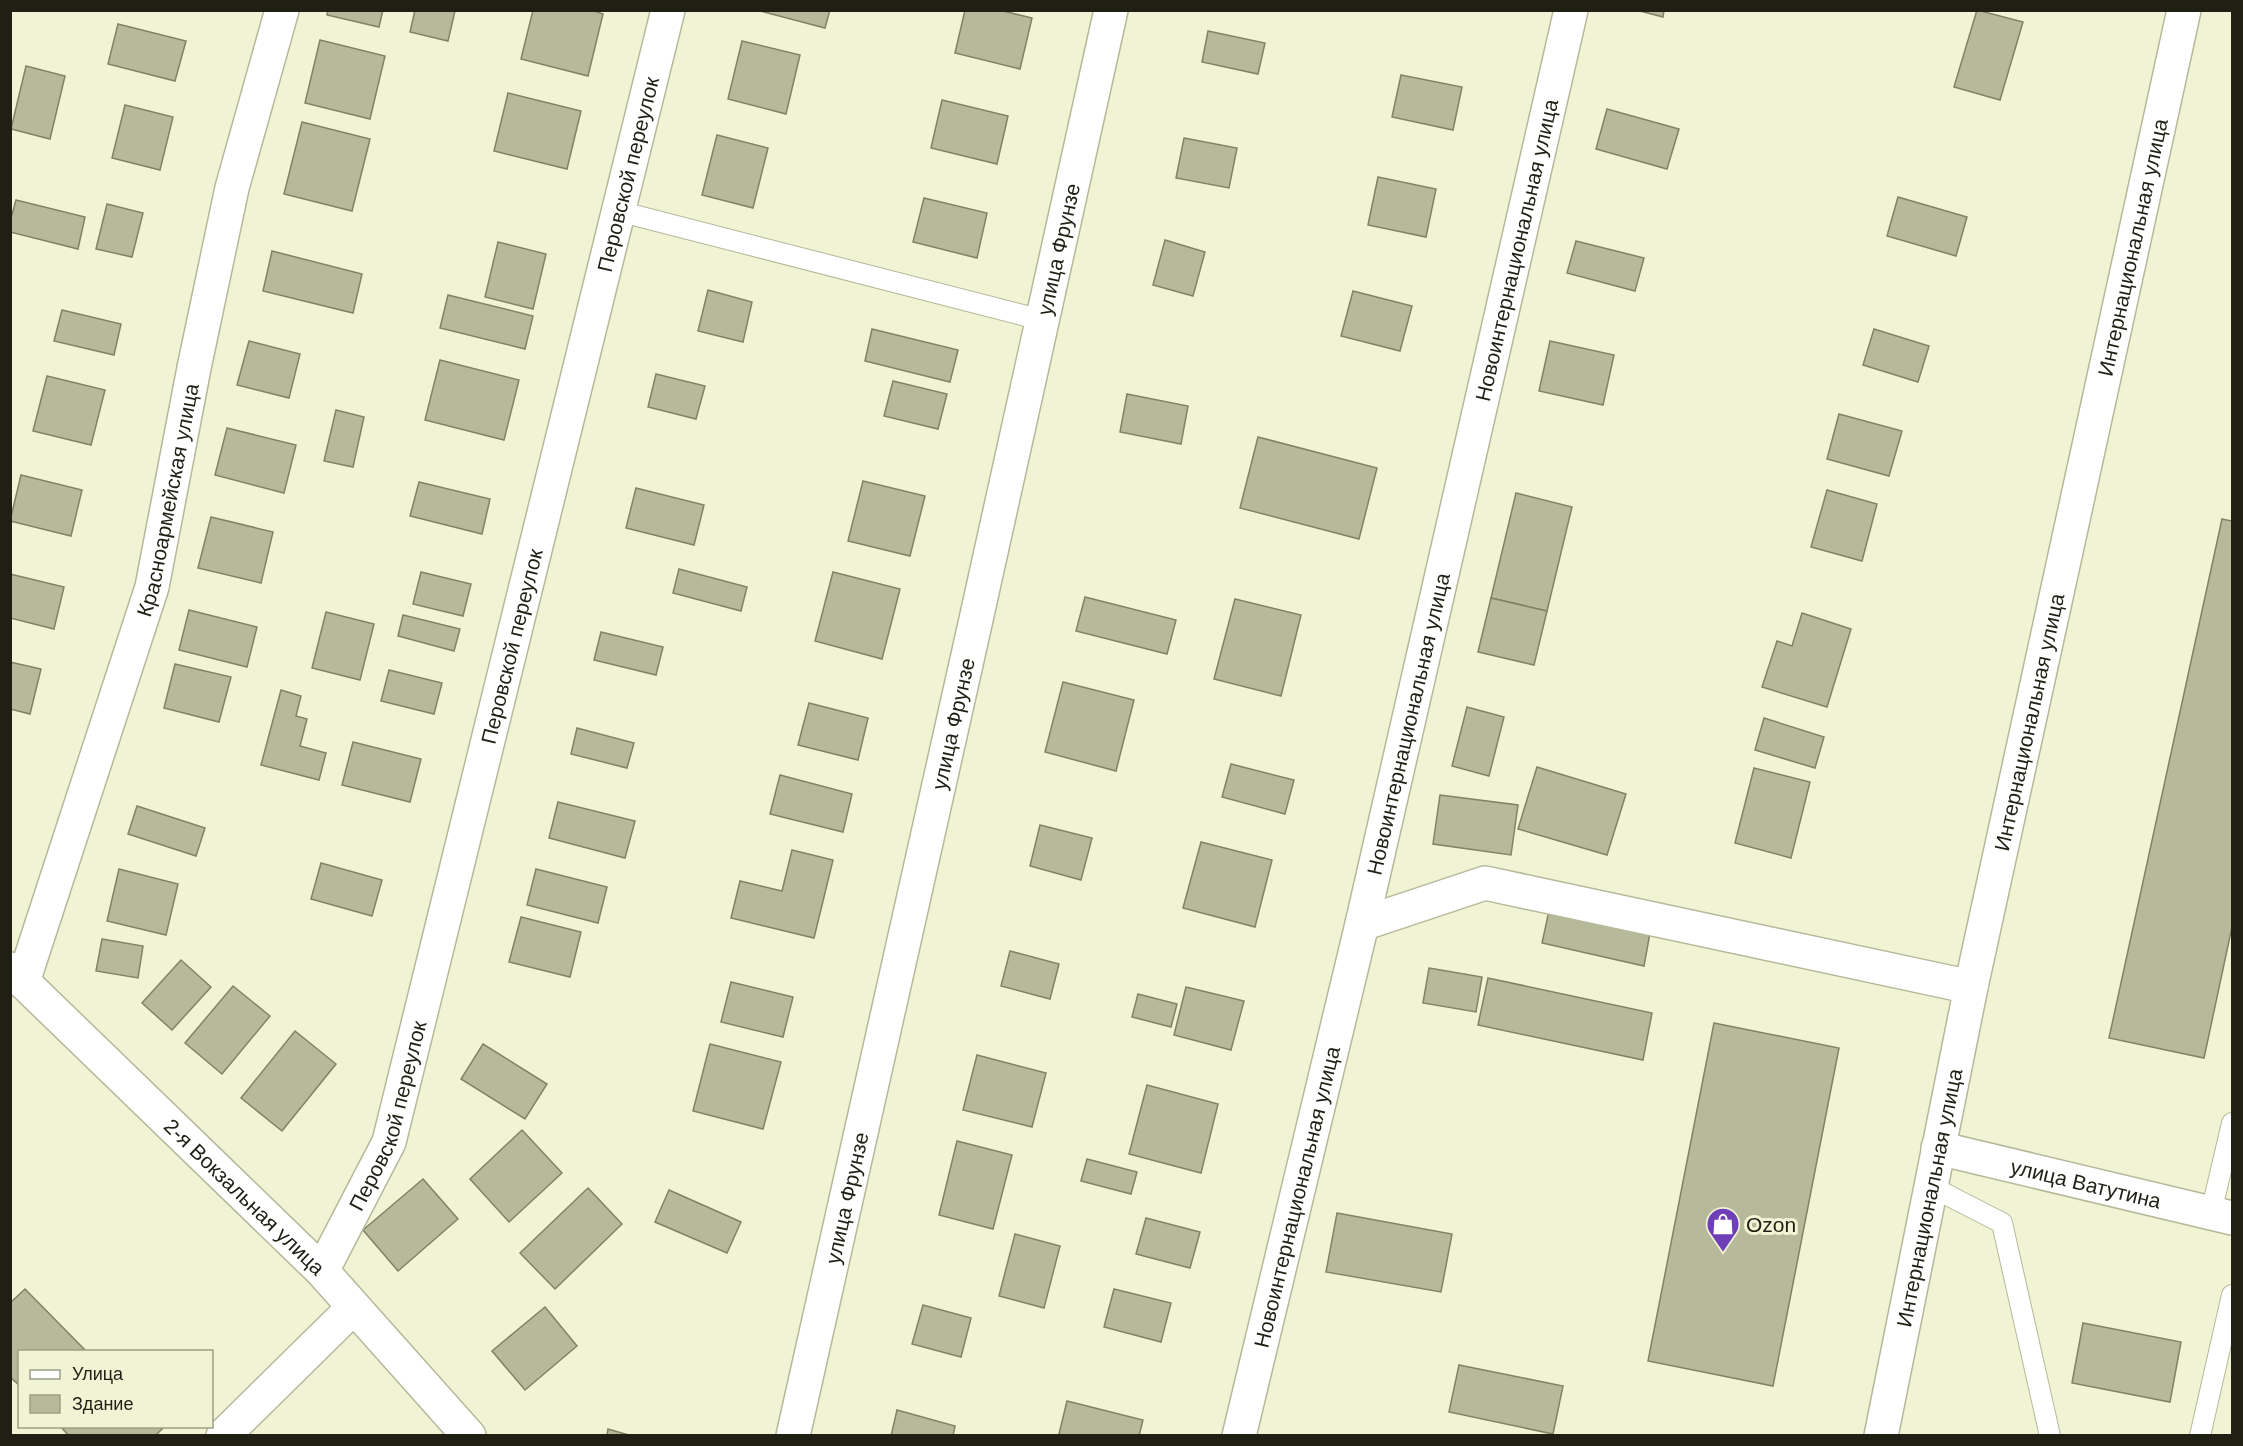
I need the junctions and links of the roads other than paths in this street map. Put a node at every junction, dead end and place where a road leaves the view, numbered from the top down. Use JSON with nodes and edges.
{"nodes":[{"id":1,"x":282,"y":10,"type":"edge"},
{"id":2,"x":668,"y":10,"type":"edge"},
{"id":3,"x":1111,"y":10,"type":"edge"},
{"id":4,"x":1571,"y":10,"type":"edge"},
{"id":5,"x":2184,"y":10,"type":"edge"},
{"id":6,"x":618,"y":211,"type":"junction"},
{"id":7,"x":1042,"y":320,"type":"junction"},
{"id":8,"x":1362,"y":924,"type":"junction"},
{"id":9,"x":16,"y":975,"type":"edge"},
{"id":10,"x":1971,"y":987,"type":"junction"},
{"id":11,"x":2232,"y":1123,"type":"edge"},
{"id":12,"x":1938,"y":1148,"type":"junction"},
{"id":13,"x":1930,"y":1186,"type":"junction"},
{"id":14,"x":2222,"y":1215,"type":"edge"},
{"id":15,"x":322,"y":1271,"type":"junction"},
{"id":16,"x":2232,"y":1294,"type":"edge"},
{"id":17,"x":353,"y":1308,"type":"junction"},
{"id":18,"x":223,"y":1436,"type":"edge"},
{"id":19,"x":469,"y":1436,"type":"edge"},
{"id":20,"x":793,"y":1436,"type":"edge"},
{"id":21,"x":1239,"y":1436,"type":"edge"},
{"id":22,"x":1881,"y":1436,"type":"edge"},
{"id":23,"x":2050,"y":1436,"type":"edge"},
{"id":24,"x":2200,"y":1436,"type":"edge"}],
"edges":[{"from":1,"to":9,"type":"street","name":"Красноармейская улица"},
{"from":2,"to":6,"type":"street","name":"Перовской переулок"},
{"from":3,"to":7,"type":"street","name":"улица Фрунзе"},
{"from":4,"to":8,"type":"street","name":"Новоинтернациональная улица"},
{"from":5,"to":10,"type":"street","name":"Интернациональная улица"},
{"from":6,"to":7,"type":"lane"},
{"from":6,"to":15,"type":"street","name":"Перовской переулок"},
{"from":7,"to":20,"type":"street","name":"улица Фрунзе"},
{"from":8,"to":10,"type":"street"},
{"from":8,"to":21,"type":"street","name":"Новоинтернациональная улица"},
{"from":9,"to":15,"type":"street","name":"2-я Вокзальная улица"},
{"from":10,"to":12,"type":"street","name":"Интернациональная улица"},
{"from":11,"to":14,"type":"lane"},
{"from":12,"to":13,"type":"street","name":"Интернациональная улица"},
{"from":12,"to":14,"type":"street","name":"улица Ватутина"},
{"from":13,"to":22,"type":"street","name":"Интернациональная улица"},
{"from":13,"to":23,"type":"lane"},
{"from":15,"to":17,"type":"street","name":"2-я Вокзальная улица"},
{"from":16,"to":24,"type":"lane"},
{"from":17,"to":18,"type":"street"},
{"from":17,"to":19,"type":"street","name":"2-я Вокзальная улица"}]}
